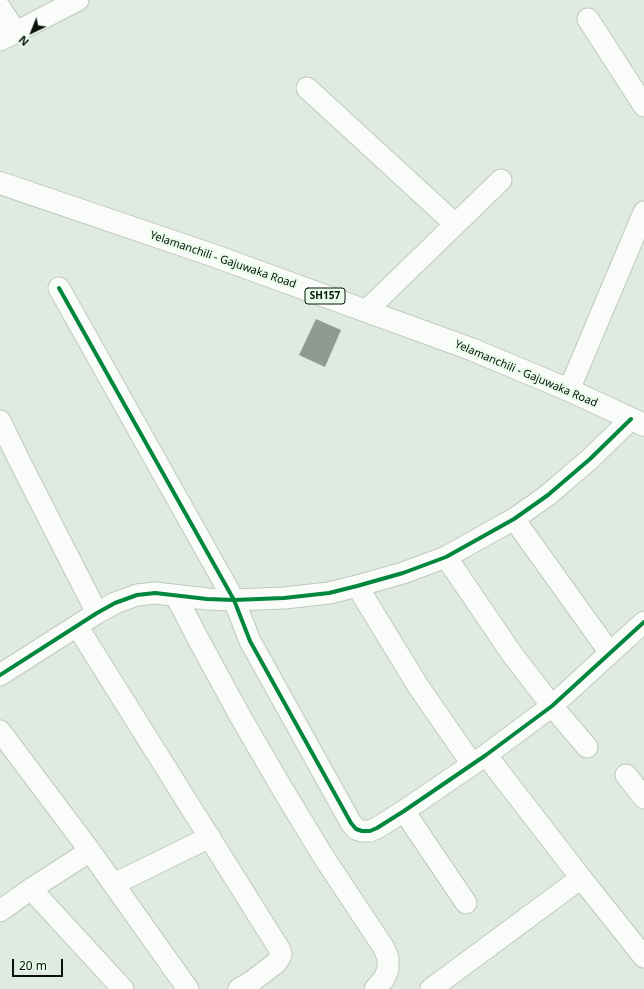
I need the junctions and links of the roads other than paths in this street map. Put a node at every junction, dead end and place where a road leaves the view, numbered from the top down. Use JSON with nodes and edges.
{"nodes":[{"id":1,"x":78,"y":0,"type":"edge"},
{"id":2,"x":0,"y":8,"type":"edge"},
{"id":3,"x":588,"y":19,"type":"dead end"},
{"id":4,"x":8,"y":36,"type":"edge"},
{"id":5,"x":307,"y":88,"type":"dead end"},
{"id":6,"x":644,"y":106,"type":"edge"},
{"id":7,"x":502,"y":180,"type":"dead end"},
{"id":8,"x":0,"y":184,"type":"edge"},
{"id":9,"x":644,"y":212,"type":"edge"},
{"id":10,"x":455,"y":224,"type":"junction"},
{"id":11,"x":59,"y":288,"type":"dead end"},
{"id":12,"x":366,"y":311,"type":"junction"},
{"id":13,"x":569,"y":390,"type":"junction"},
{"id":14,"x":0,"y":420,"type":"edge"},
{"id":15,"x":638,"y":422,"type":"edge"},
{"id":16,"x":5,"y":443,"type":"edge"},
{"id":17,"x":514,"y":519,"type":"junction"},
{"id":18,"x":446,"y":557,"type":"junction"},
{"id":19,"x":357,"y":586,"type":"junction"},
{"id":20,"x":176,"y":596,"type":"junction"},
{"id":21,"x":234,"y":600,"type":"junction"},
{"id":22,"x":97,"y":613,"type":"junction"},
{"id":23,"x":644,"y":622,"type":"edge"},
{"id":24,"x":78,"y":626,"type":"junction"},
{"id":25,"x":610,"y":653,"type":"junction"},
{"id":26,"x":0,"y":675,"type":"edge"},
{"id":27,"x":552,"y":706,"type":"junction"},
{"id":28,"x":0,"y":731,"type":"edge"},
{"id":29,"x":587,"y":747,"type":"dead end"},
{"id":30,"x":479,"y":759,"type":"junction"},
{"id":31,"x":626,"y":775,"type":"dead end"},
{"id":32,"x":644,"y":798,"type":"edge"},
{"id":33,"x":404,"y":811,"type":"junction"},
{"id":34,"x":210,"y":838,"type":"junction"},
{"id":35,"x":90,"y":851,"type":"junction"},
{"id":36,"x":581,"y":878,"type":"junction"},
{"id":37,"x":114,"y":884,"type":"junction"},
{"id":38,"x":31,"y":889,"type":"junction"},
{"id":39,"x":466,"y":903,"type":"dead end"},
{"id":40,"x":0,"y":912,"type":"edge"},
{"id":41,"x":644,"y":957,"type":"edge"},
{"id":42,"x":123,"y":989,"type":"edge"},
{"id":43,"x":188,"y":989,"type":"edge"},
{"id":44,"x":239,"y":989,"type":"edge"},
{"id":45,"x":375,"y":989,"type":"edge"},
{"id":46,"x":431,"y":989,"type":"edge"}],
"edges":[{"from":1,"to":4,"type":"street"},
{"from":2,"to":4,"type":"street"},
{"from":3,"to":6,"type":"street"},
{"from":5,"to":10,"type":"street"},
{"from":7,"to":10,"type":"street"},
{"from":8,"to":12,"type":"main road","name":"Yelamanchili - Gajuwaka Road","number":"SH157"},
{"from":9,"to":13,"type":"street"},
{"from":10,"to":12,"type":"street"},
{"from":11,"to":21,"type":"street"},
{"from":12,"to":13,"type":"main road","name":"Yelamanchili - Gajuwaka Road","number":"SH157"},
{"from":13,"to":15,"type":"main road","name":"Yelamanchili - Gajuwaka Road","number":"SH157"},
{"from":14,"to":16,"type":"street"},
{"from":15,"to":17,"type":"street"},
{"from":16,"to":22,"type":"street"},
{"from":17,"to":18,"type":"street"},
{"from":17,"to":25,"type":"street"},
{"from":18,"to":19,"type":"street"},
{"from":18,"to":27,"type":"street"},
{"from":19,"to":21,"type":"street"},
{"from":19,"to":30,"type":"street"},
{"from":20,"to":21,"type":"street"},
{"from":20,"to":22,"type":"street"},
{"from":20,"to":45,"type":"street"},
{"from":21,"to":33,"type":"street"},
{"from":22,"to":24,"type":"street"},
{"from":23,"to":25,"type":"street"},
{"from":24,"to":26,"type":"street"},
{"from":24,"to":34,"type":"street"},
{"from":25,"to":27,"type":"street"},
{"from":27,"to":29,"type":"street"},
{"from":27,"to":30,"type":"street"},
{"from":28,"to":35,"type":"street"},
{"from":30,"to":33,"type":"street"},
{"from":30,"to":36,"type":"street"},
{"from":31,"to":32,"type":"street"},
{"from":33,"to":39,"type":"street"},
{"from":34,"to":37,"type":"street"},
{"from":34,"to":44,"type":"street"},
{"from":35,"to":37,"type":"street"},
{"from":35,"to":38,"type":"street"},
{"from":36,"to":41,"type":"street"},
{"from":36,"to":46,"type":"street"},
{"from":37,"to":43,"type":"street"},
{"from":38,"to":40,"type":"street"},
{"from":38,"to":42,"type":"street"}]}
